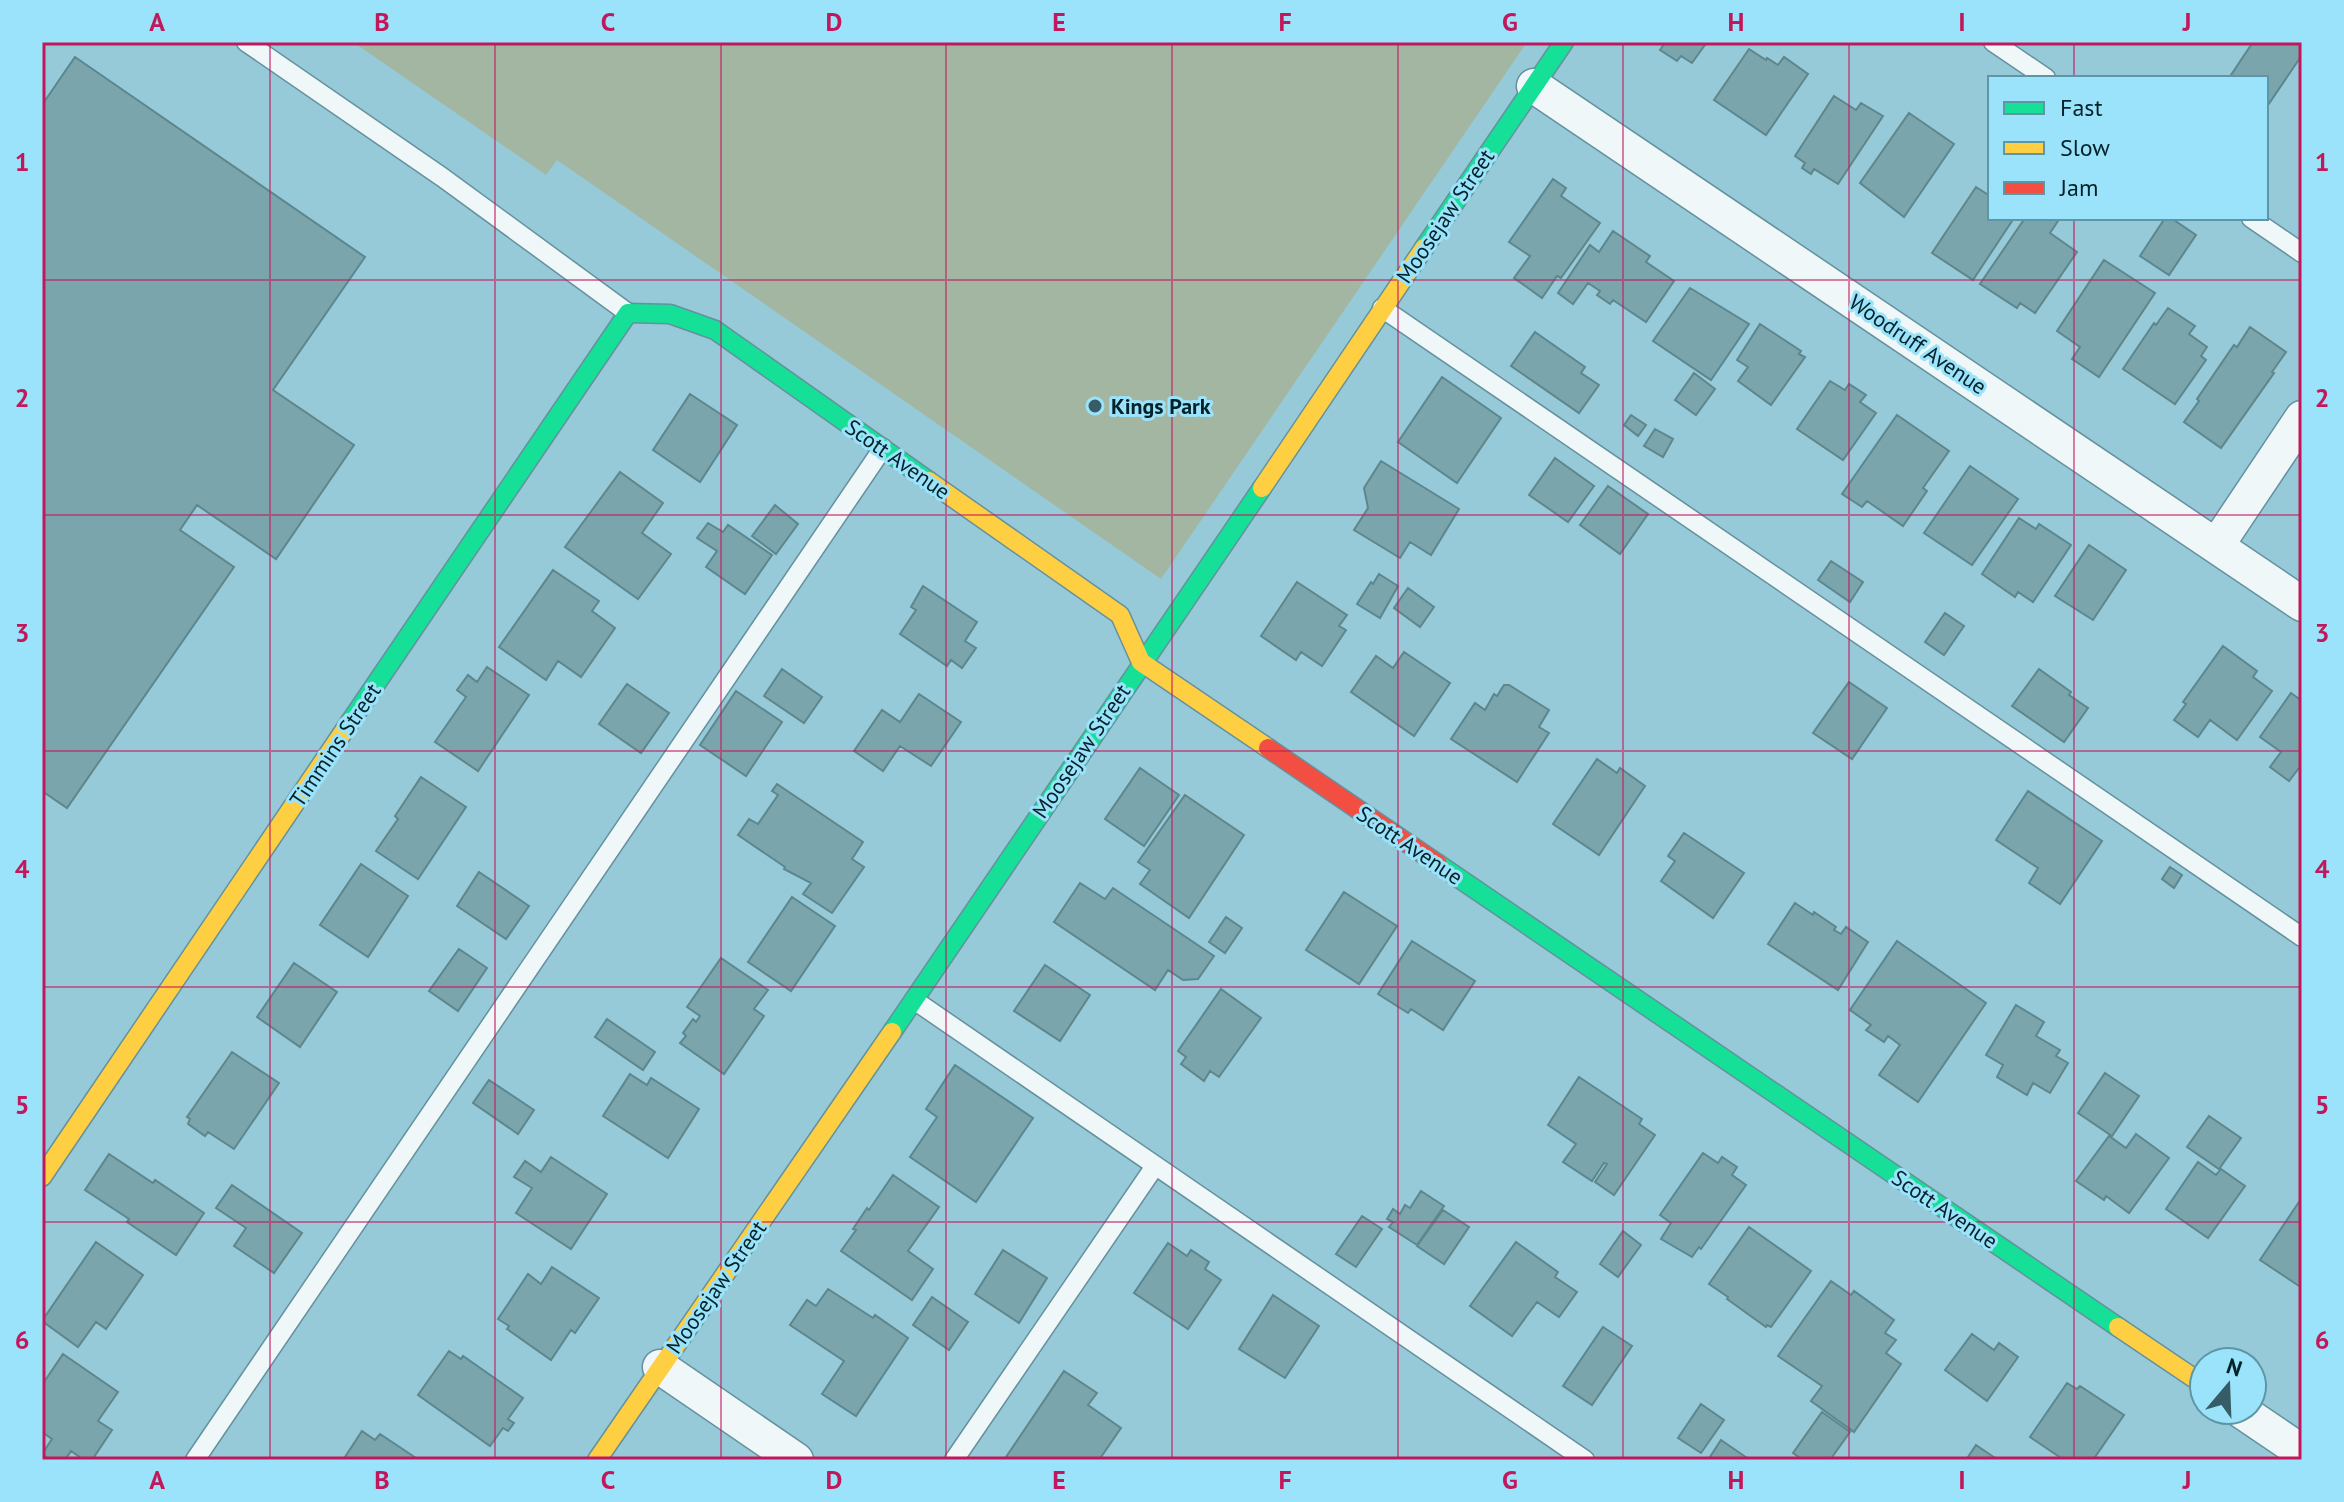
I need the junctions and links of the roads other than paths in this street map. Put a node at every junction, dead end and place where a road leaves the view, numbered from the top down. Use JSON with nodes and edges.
{"nodes":[{"id":1,"x":246,"y":42,"type":"edge"},
{"id":2,"x":1564,"y":42,"type":"edge"},
{"id":3,"x":1993,"y":42,"type":"edge"},
{"id":4,"x":2043,"y":76,"type":"edge"},
{"id":5,"x":1534,"y":86,"type":"junction"},
{"id":6,"x":2254,"y":220,"type":"edge"},
{"id":7,"x":2302,"y":253,"type":"edge"},
{"id":8,"x":1382,"y":308,"type":"junction"},
{"id":9,"x":628,"y":313,"type":"junction"},
{"id":10,"x":2302,"y":418,"type":"edge"},
{"id":11,"x":883,"y":448,"type":"junction"},
{"id":12,"x":2217,"y":545,"type":"junction"},
{"id":13,"x":2302,"y":604,"type":"edge"},
{"id":14,"x":1141,"y":662,"type":"junction"},
{"id":15,"x":2302,"y":937,"type":"edge"},
{"id":16,"x":914,"y":1000,"type":"junction"},
{"id":17,"x":1155,"y":1166,"type":"junction"},
{"id":18,"x":42,"y":1177,"type":"edge"},
{"id":19,"x":660,"y":1367,"type":"junction"},
{"id":20,"x":2188,"y":1374,"type":"edge"},
{"id":21,"x":2264,"y":1426,"type":"edge"},
{"id":22,"x":2302,"y":1452,"type":"edge"},
{"id":23,"x":195,"y":1460,"type":"edge"},
{"id":24,"x":597,"y":1460,"type":"edge"},
{"id":25,"x":796,"y":1460,"type":"edge"},
{"id":26,"x":954,"y":1460,"type":"edge"},
{"id":27,"x":1585,"y":1460,"type":"edge"}],
"edges":[{"from":1,"to":9,"type":"lane"},
{"from":2,"to":5,"type":"street","name":"Moosejaw Street"},
{"from":3,"to":4,"type":"lane"},
{"from":5,"to":8,"type":"street","name":"Moosejaw Street"},
{"from":5,"to":12,"type":"street","name":"Woodruff Avenue"},
{"from":6,"to":7,"type":"lane"},
{"from":8,"to":14,"type":"street","name":"Moosejaw Street"},
{"from":8,"to":15,"type":"lane"},
{"from":9,"to":11,"type":"street","name":"Scott Avenue"},
{"from":9,"to":18,"type":"street","name":"Timmins Street"},
{"from":10,"to":12,"type":"street"},
{"from":11,"to":14,"type":"street","name":"Scott Avenue"},
{"from":11,"to":23,"type":"lane"},
{"from":12,"to":13,"type":"street","name":"Woodruff Avenue"},
{"from":14,"to":16,"type":"street","name":"Moosejaw Street"},
{"from":14,"to":20,"type":"street","name":"Scott Avenue"},
{"from":16,"to":17,"type":"lane"},
{"from":16,"to":19,"type":"street","name":"Moosejaw Street"},
{"from":17,"to":26,"type":"lane"},
{"from":17,"to":27,"type":"lane"},
{"from":19,"to":24,"type":"street","name":"Moosejaw Street"},
{"from":19,"to":25,"type":"street"},
{"from":21,"to":22,"type":"street"}]}
